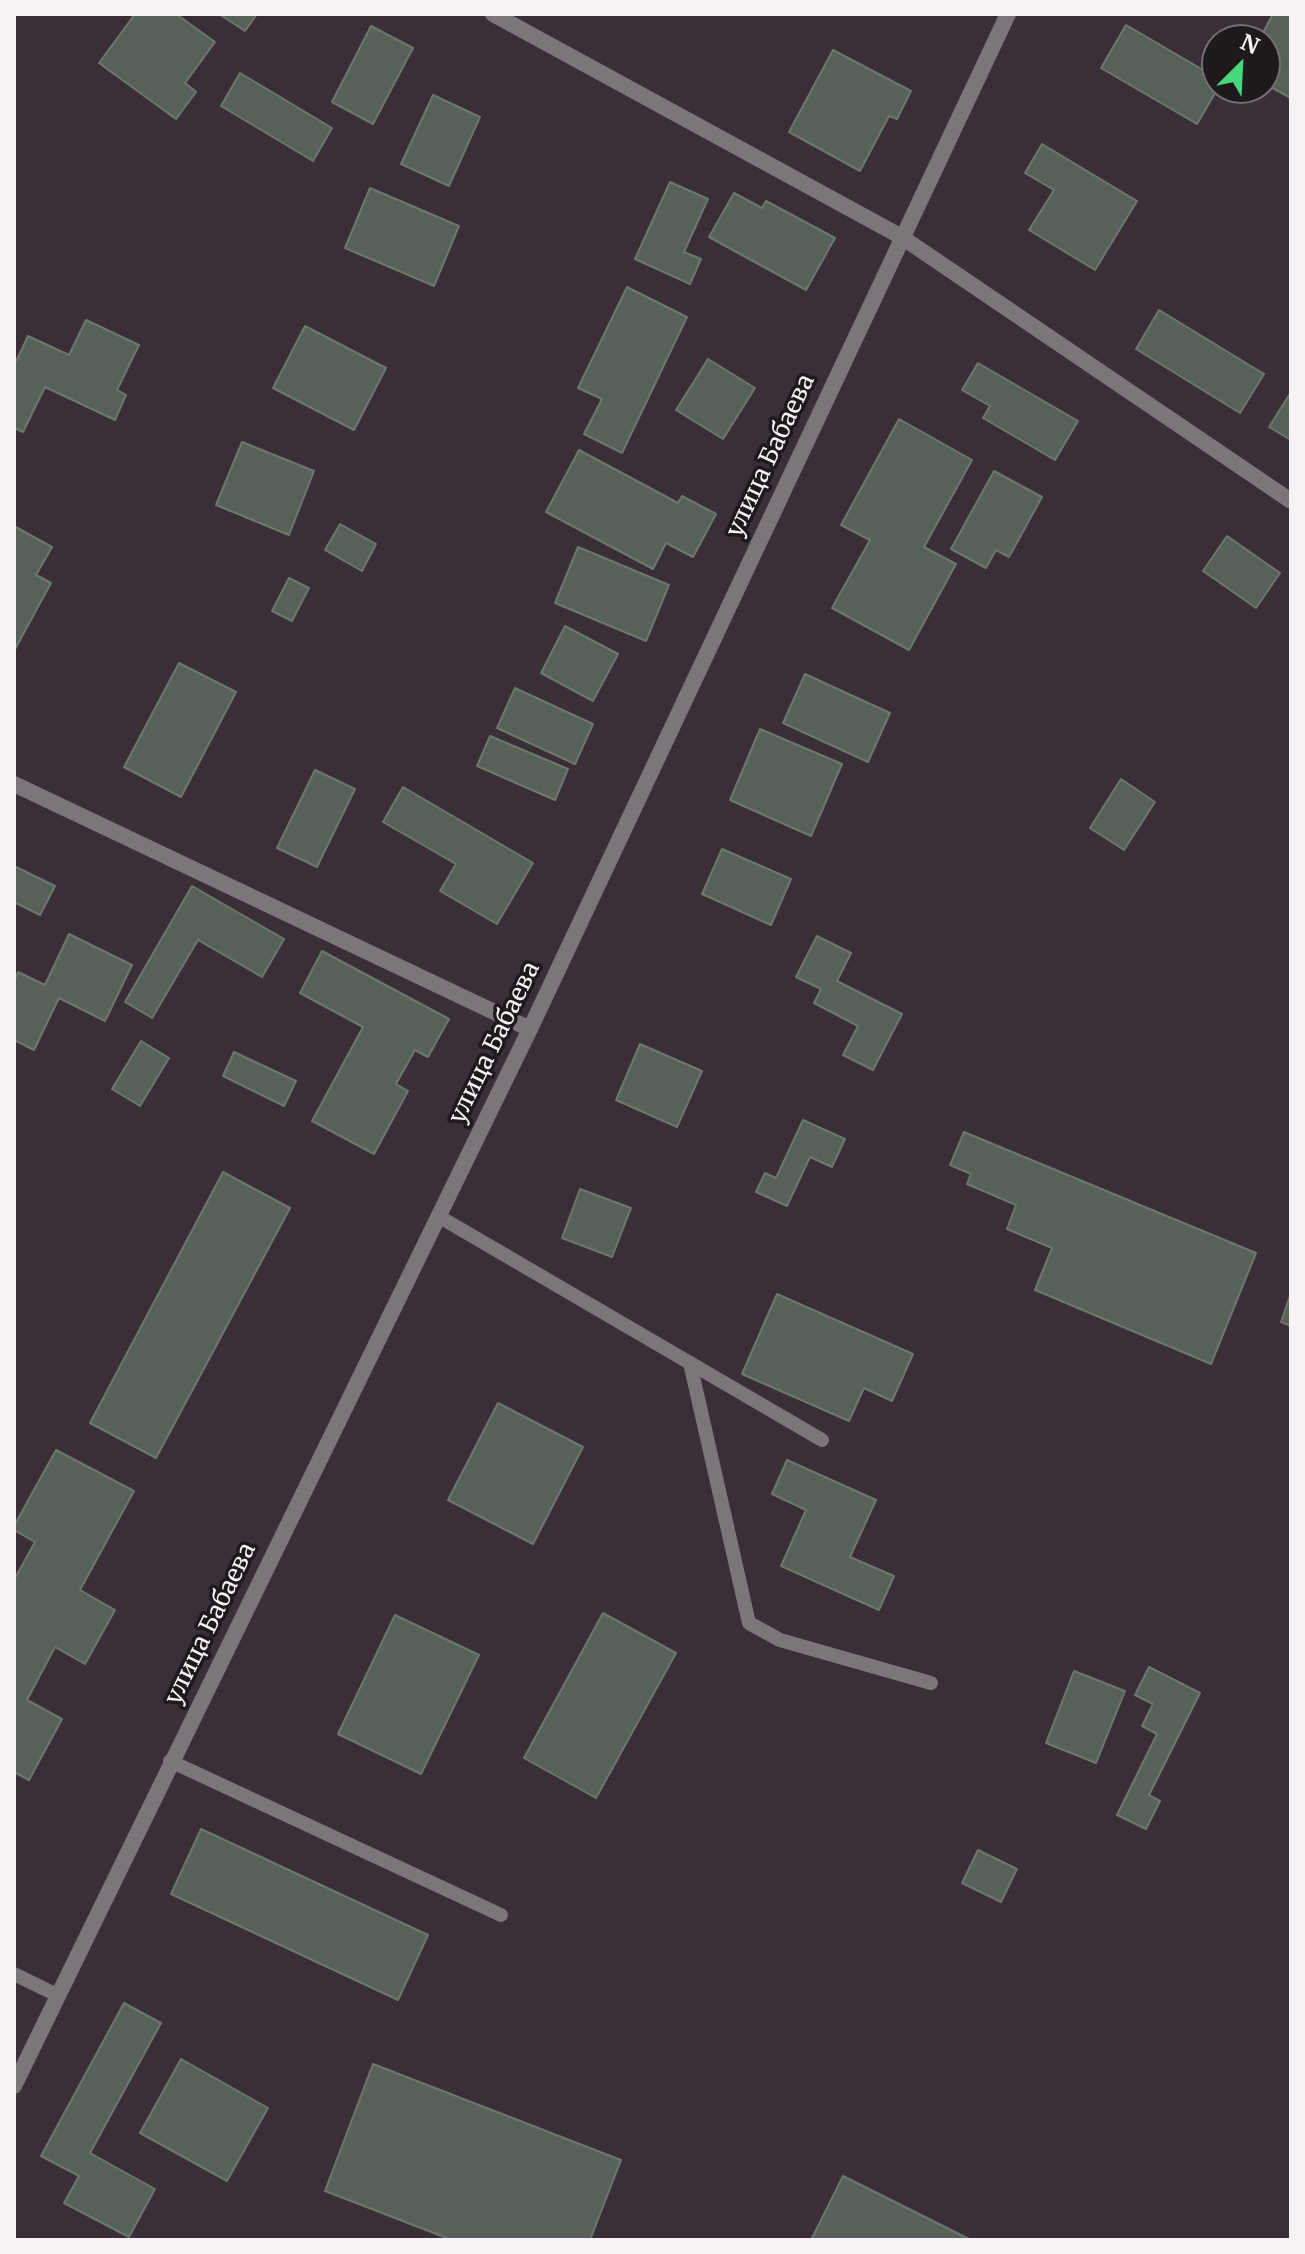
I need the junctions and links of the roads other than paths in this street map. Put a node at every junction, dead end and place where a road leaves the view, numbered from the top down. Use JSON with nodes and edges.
{"nodes":[{"id":1,"x":493,"y":14,"type":"edge"},
{"id":2,"x":1008,"y":14,"type":"edge"},
{"id":3,"x":900,"y":236,"type":"junction"},
{"id":4,"x":1291,"y":501,"type":"edge"},
{"id":5,"x":14,"y":784,"type":"edge"},
{"id":6,"x":530,"y":1029,"type":"junction"},
{"id":7,"x":438,"y":1216,"type":"junction"},
{"id":8,"x":690,"y":1363,"type":"junction"},
{"id":9,"x":822,"y":1440,"type":"dead end"},
{"id":10,"x":931,"y":1683,"type":"dead end"},
{"id":11,"x":170,"y":1761,"type":"junction"},
{"id":12,"x":501,"y":1915,"type":"dead end"},
{"id":13,"x":14,"y":1974,"type":"edge"},
{"id":14,"x":57,"y":1995,"type":"junction"},
{"id":15,"x":14,"y":2086,"type":"edge"}],
"edges":[{"from":1,"to":3,"type":"street"},
{"from":2,"to":3,"type":"street","name":"улица Бабаева"},
{"from":3,"to":4,"type":"street"},
{"from":3,"to":6,"type":"street","name":"улица Бабаева"},
{"from":5,"to":6,"type":"street"},
{"from":6,"to":7,"type":"street","name":"улица Бабаева"},
{"from":7,"to":8,"type":"lane"},
{"from":7,"to":11,"type":"street","name":"улица Бабаева"},
{"from":8,"to":9,"type":"lane"},
{"from":8,"to":10,"type":"lane"},
{"from":11,"to":12,"type":"lane"},
{"from":11,"to":14,"type":"street","name":"улица Бабаева"},
{"from":13,"to":14,"type":"lane"},
{"from":14,"to":15,"type":"street","name":"улица Бабаева"}]}
